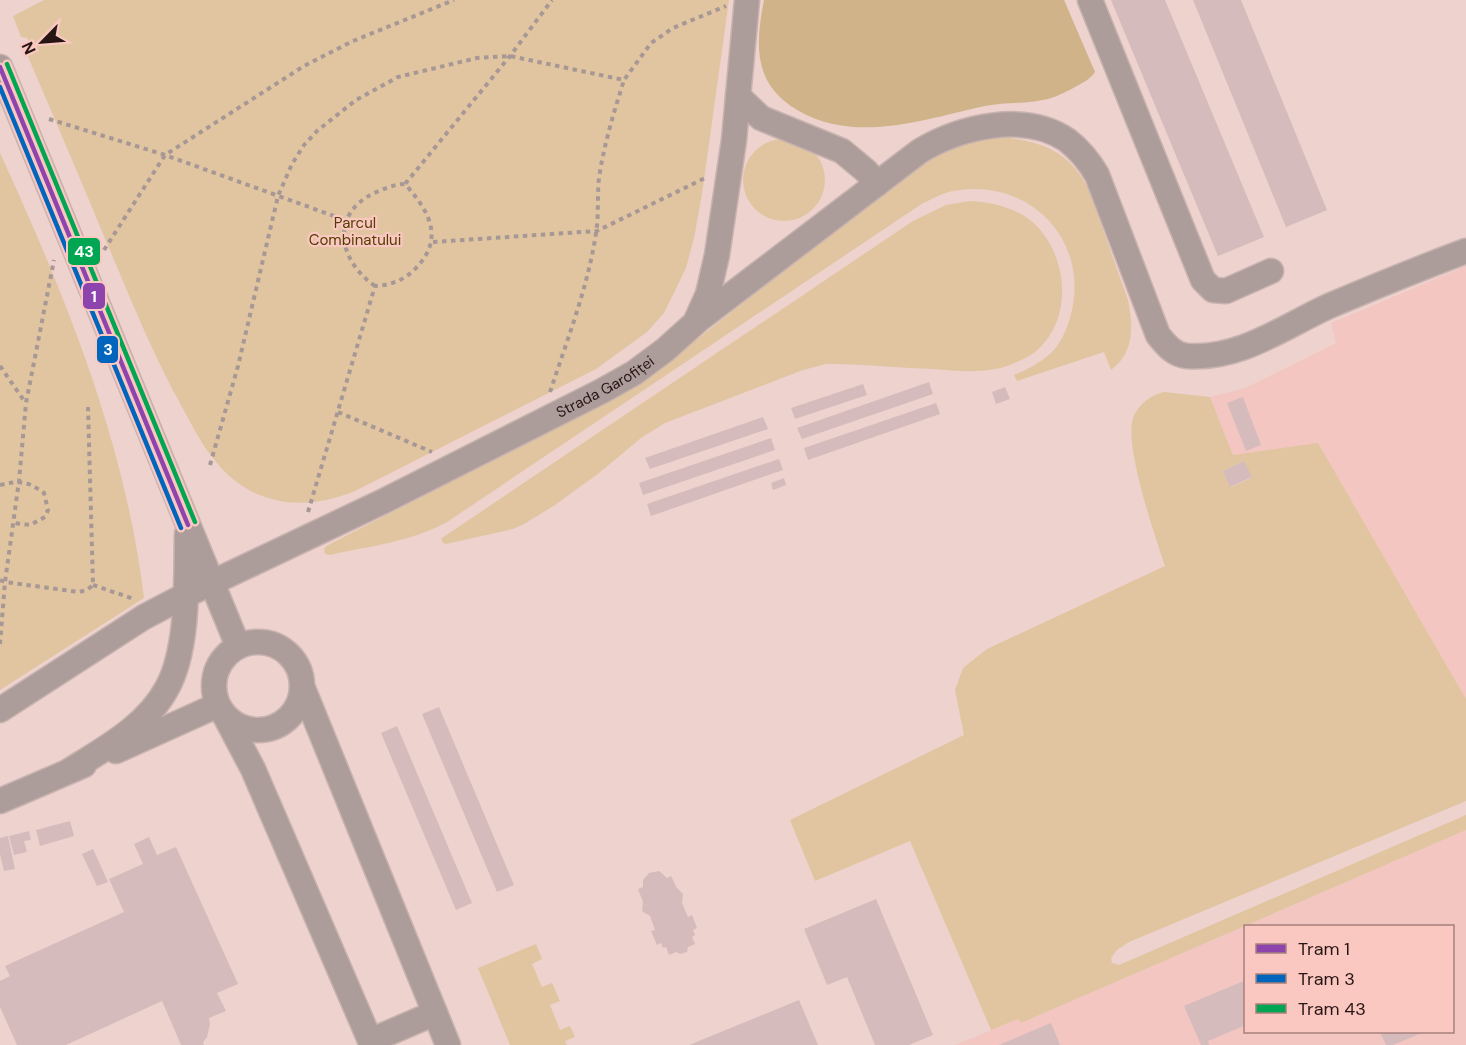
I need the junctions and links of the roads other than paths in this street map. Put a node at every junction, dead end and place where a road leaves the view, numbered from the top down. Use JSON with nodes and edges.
{"nodes":[{"id":1,"x":1090,"y":0,"type":"edge"},
{"id":2,"x":739,"y":2,"type":"edge"},
{"id":3,"x":0,"y":67,"type":"edge"},
{"id":4,"x":738,"y":96,"type":"junction"},
{"id":5,"x":877,"y":184,"type":"junction"},
{"id":6,"x":1466,"y":251,"type":"edge"},
{"id":7,"x":1271,"y":271,"type":"dead end"},
{"id":8,"x":695,"y":323,"type":"junction"},
{"id":9,"x":188,"y":525,"type":"junction"},
{"id":10,"x":211,"y":582,"type":"junction"},
{"id":11,"x":186,"y":595,"type":"junction"},
{"id":12,"x":238,"y":646,"type":"junction"},
{"id":13,"x":302,"y":686,"type":"junction"},
{"id":14,"x":0,"y":710,"type":"edge"},
{"id":15,"x":221,"y":710,"type":"junction"},
{"id":16,"x":69,"y":771,"type":"junction"},
{"id":17,"x":0,"y":801,"type":"edge"},
{"id":18,"x":435,"y":1013,"type":"junction"},
{"id":19,"x":371,"y":1043,"type":"edge"},
{"id":20,"x":448,"y":1045,"type":"edge"}],
"edges":[{"from":1,"to":7,"type":"street"},
{"from":2,"to":4,"type":"street","name":"Strada Garofiței"},
{"from":3,"to":9,"type":"street"},
{"from":4,"to":5,"type":"street"},
{"from":4,"to":8,"type":"street","name":"Strada Garofiței"},
{"from":5,"to":6,"type":"street"},
{"from":5,"to":8,"type":"street"},
{"from":8,"to":10,"type":"street","name":"Strada Garofiței"},
{"from":9,"to":10,"type":"street"},
{"from":9,"to":11,"type":"street"},
{"from":10,"to":11,"type":"street","name":"Strada Garofiței"},
{"from":10,"to":12,"type":"street"},
{"from":11,"to":14,"type":"street","name":"Strada Garofiței"},
{"from":11,"to":16,"type":"street"},
{"from":12,"to":13,"type":"street"},
{"from":12,"to":15,"type":"street"},
{"from":13,"to":15,"type":"street"},
{"from":13,"to":18,"type":"street"},
{"from":15,"to":16,"type":"street"},
{"from":15,"to":19,"type":"street"},
{"from":16,"to":17,"type":"street"},
{"from":18,"to":19,"type":"street"},
{"from":18,"to":20,"type":"street"}]}
